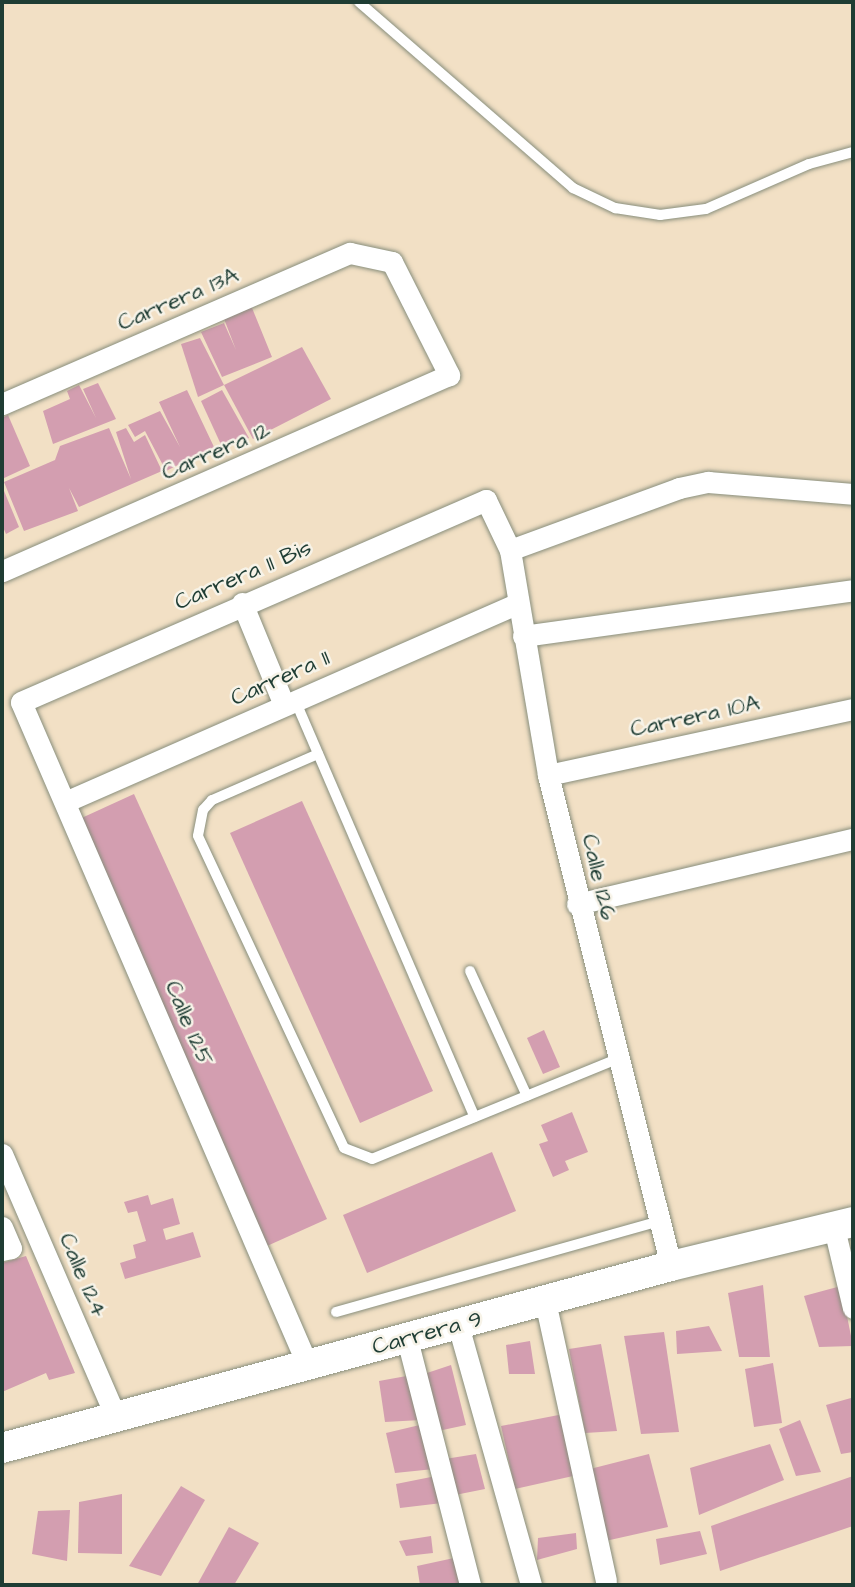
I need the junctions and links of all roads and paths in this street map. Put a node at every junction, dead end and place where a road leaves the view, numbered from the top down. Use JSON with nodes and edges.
{"nodes":[{"id":1,"x":359,"y":2,"type":"edge"},
{"id":2,"x":853,"y":152,"type":"edge"},
{"id":3,"x":449,"y":375,"type":"joint"},
{"id":4,"x":2,"y":404,"type":"edge"},
{"id":5,"x":853,"y":494,"type":"edge"},
{"id":6,"x":486,"y":500,"type":"joint"},
{"id":7,"x":510,"y":550,"type":"junction"},
{"id":8,"x":2,"y":571,"type":"edge"},
{"id":9,"x":853,"y":590,"type":"edge"},
{"id":10,"x":242,"y":603,"type":"junction"},
{"id":11,"x":518,"y":603,"type":"junction"},
{"id":12,"x":523,"y":636,"type":"junction"},
{"id":13,"x":21,"y":702,"type":"joint"},
{"id":14,"x":289,"y":702,"type":"junction"},
{"id":15,"x":853,"y":709,"type":"edge"},
{"id":16,"x":318,"y":754,"type":"junction"},
{"id":17,"x":548,"y":775,"type":"junction"},
{"id":18,"x":65,"y":803,"type":"junction"},
{"id":19,"x":853,"y":839,"type":"edge"},
{"id":20,"x":578,"y":904,"type":"junction"},
{"id":21,"x":470,"y":971,"type":"dead end"},
{"id":22,"x":617,"y":1059,"type":"junction"},
{"id":23,"x":527,"y":1096,"type":"junction"},
{"id":24,"x":475,"y":1118,"type":"junction"},
{"id":25,"x":2,"y":1154,"type":"edge"},
{"id":26,"x":659,"y":1221,"type":"junction"},
{"id":27,"x":844,"y":1225,"type":"edge"},
{"id":28,"x":2,"y":1227,"type":"edge"},
{"id":29,"x":6,"y":1249,"type":"edge"},
{"id":30,"x":671,"y":1266,"type":"junction"},
{"id":31,"x":544,"y":1301,"type":"junction"},
{"id":32,"x":853,"y":1308,"type":"edge"},
{"id":33,"x":336,"y":1312,"type":"dead end"},
{"id":34,"x":458,"y":1325,"type":"junction"},
{"id":35,"x":407,"y":1339,"type":"junction"},
{"id":36,"x":308,"y":1366,"type":"junction"},
{"id":37,"x":116,"y":1417,"type":"junction"},
{"id":38,"x":2,"y":1448,"type":"edge"},
{"id":39,"x":606,"y":1580,"type":"dead end"},
{"id":40,"x":470,"y":1585,"type":"edge"},
{"id":41,"x":531,"y":1585,"type":"edge"}],
"edges":[{"from":1,"to":2,"type":"lane"},
{"from":3,"to":4,"type":"street","name":"Carrera 13A"},
{"from":3,"to":8,"type":"street","name":"Carrera 12"},
{"from":5,"to":7,"type":"street"},
{"from":6,"to":7,"type":"street","name":"Calle 126"},
{"from":6,"to":10,"type":"street","name":"Carrera 11 Bis"},
{"from":7,"to":11,"type":"street","name":"Calle 126"},
{"from":9,"to":12,"type":"street"},
{"from":10,"to":13,"type":"street","name":"Carrera 11 Bis"},
{"from":10,"to":14,"type":"street"},
{"from":11,"to":12,"type":"street","name":"Calle 126"},
{"from":11,"to":14,"type":"street","name":"Carrera 11"},
{"from":12,"to":17,"type":"street","name":"Calle 126"},
{"from":13,"to":18,"type":"street","name":"Calle 125"},
{"from":14,"to":16,"type":"lane"},
{"from":14,"to":18,"type":"street","name":"Carrera 11"},
{"from":15,"to":17,"type":"street","name":"Carrera 10A"},
{"from":16,"to":24,"type":"lane"},
{"from":16,"to":24,"type":"lane"},
{"from":17,"to":20,"type":"street","name":"Calle 126"},
{"from":18,"to":36,"type":"street","name":"Calle 125"},
{"from":19,"to":20,"type":"street"},
{"from":20,"to":22,"type":"street","name":"Calle 126"},
{"from":21,"to":23,"type":"lane"},
{"from":22,"to":23,"type":"lane"},
{"from":22,"to":26,"type":"street","name":"Calle 126"},
{"from":23,"to":24,"type":"lane"},
{"from":25,"to":37,"type":"street","name":"Calle 124"},
{"from":26,"to":30,"type":"street","name":"Calle 126"},
{"from":26,"to":33,"type":"lane"},
{"from":27,"to":30,"type":"street","name":"Carrera 9"},
{"from":27,"to":32,"type":"street"},
{"from":28,"to":29,"type":"street"},
{"from":30,"to":31,"type":"street","name":"Carrera 9"},
{"from":31,"to":34,"type":"street","name":"Carrera 9"},
{"from":31,"to":39,"type":"street"},
{"from":34,"to":35,"type":"street","name":"Carrera 9"},
{"from":34,"to":41,"type":"street"},
{"from":35,"to":36,"type":"street","name":"Carrera 9"},
{"from":35,"to":40,"type":"street"},
{"from":36,"to":37,"type":"street","name":"Carrera 9"},
{"from":37,"to":38,"type":"street","name":"Carrera 9"}]}
